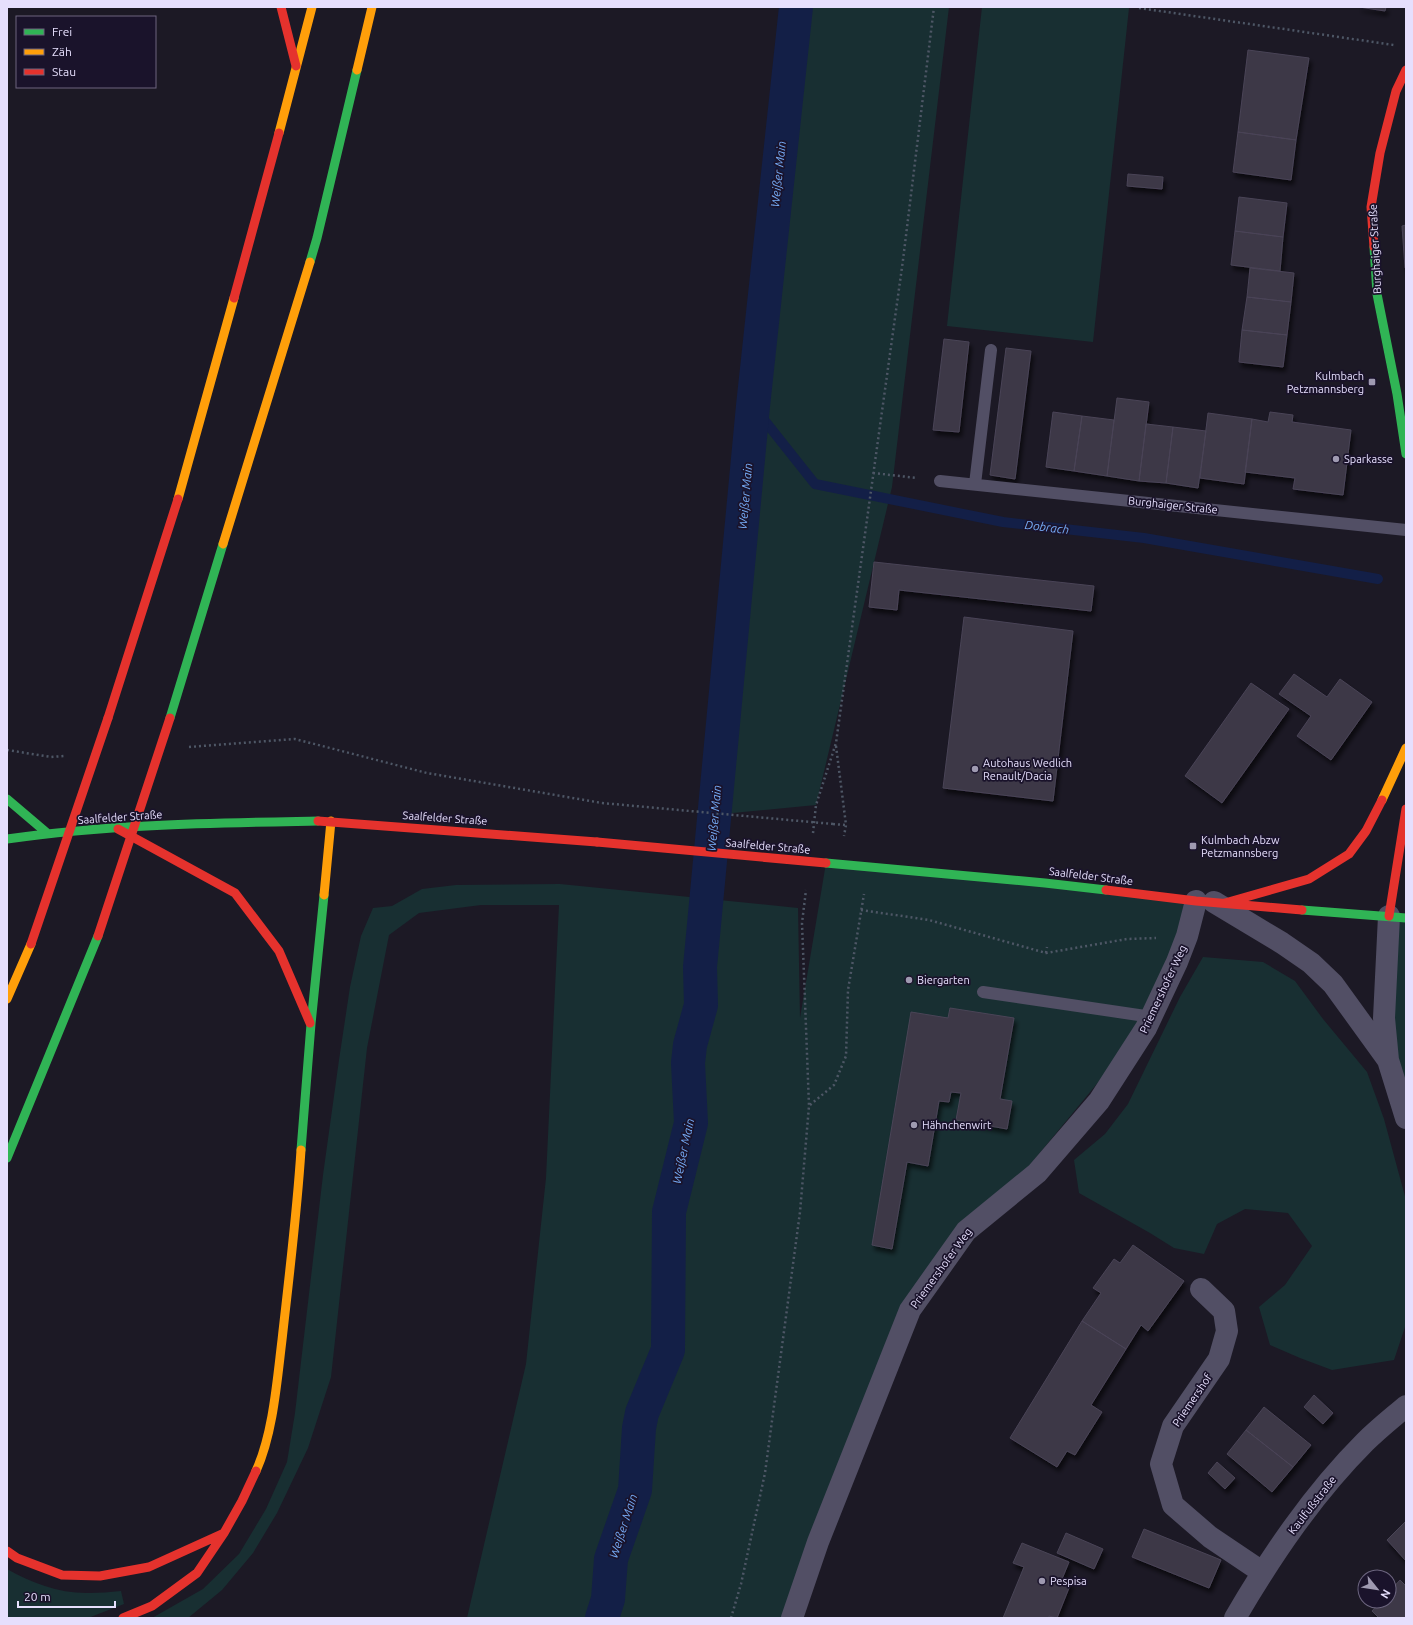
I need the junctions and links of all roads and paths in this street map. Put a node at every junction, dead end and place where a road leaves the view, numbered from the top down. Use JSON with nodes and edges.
{"nodes":[{"id":1,"x":281,"y":7,"type":"edge"},
{"id":2,"x":312,"y":7,"type":"edge"},
{"id":3,"x":372,"y":7,"type":"edge"},
{"id":4,"x":934,"y":7,"type":"edge"},
{"id":5,"x":1139,"y":8,"type":"edge"},
{"id":6,"x":1398,"y":46,"type":"dead end"},
{"id":7,"x":297,"y":68,"type":"junction"},
{"id":8,"x":1406,"y":70,"type":"edge"},
{"id":9,"x":991,"y":350,"type":"dead end"},
{"id":10,"x":1401,"y":395,"type":"edge"},
{"id":11,"x":1406,"y":454,"type":"edge"},
{"id":12,"x":873,"y":473,"type":"junction"},
{"id":13,"x":940,"y":480,"type":"joint"},
{"id":14,"x":975,"y":484,"type":"junction"},
{"id":15,"x":1406,"y":530,"type":"edge"},
{"id":16,"x":836,"y":743,"type":"junction"},
{"id":17,"x":185,"y":747,"type":"dead end"},
{"id":18,"x":1406,"y":748,"type":"edge"},
{"id":19,"x":7,"y":750,"type":"edge"},
{"id":20,"x":67,"y":756,"type":"dead end"},
{"id":21,"x":7,"y":799,"type":"edge"},
{"id":22,"x":1406,"y":809,"type":"edge"},
{"id":23,"x":330,"y":821,"type":"junction"},
{"id":24,"x":846,"y":825,"type":"junction"},
{"id":25,"x":118,"y":829,"type":"junction"},
{"id":26,"x":46,"y":833,"type":"junction"},
{"id":27,"x":812,"y":837,"type":"dead end"},
{"id":28,"x":7,"y":839,"type":"edge"},
{"id":29,"x":840,"y":864,"type":"junction"},
{"id":30,"x":806,"y":884,"type":"dead end"},
{"id":31,"x":1211,"y":902,"type":"junction"},
{"id":32,"x":1398,"y":917,"type":"edge"},
{"id":33,"x":1187,"y":936,"type":"junction"},
{"id":34,"x":1047,"y":947,"type":"dead end"},
{"id":35,"x":1046,"y":952,"type":"junction"},
{"id":36,"x":984,"y":992,"type":"dead end"},
{"id":37,"x":7,"y":999,"type":"edge"},
{"id":38,"x":1152,"y":1017,"type":"junction"},
{"id":39,"x":311,"y":1024,"type":"junction"},
{"id":40,"x":1388,"y":1060,"type":"junction"},
{"id":41,"x":809,"y":1106,"type":"junction"},
{"id":42,"x":1406,"y":1118,"type":"edge"},
{"id":43,"x":7,"y":1158,"type":"edge"},
{"id":44,"x":1201,"y":1289,"type":"dead end"},
{"id":45,"x":1406,"y":1406,"type":"edge"},
{"id":46,"x":224,"y":1533,"type":"junction"},
{"id":47,"x":7,"y":1551,"type":"edge"},
{"id":48,"x":1262,"y":1572,"type":"junction"},
{"id":49,"x":123,"y":1618,"type":"edge"},
{"id":50,"x":731,"y":1618,"type":"edge"},
{"id":51,"x":792,"y":1618,"type":"edge"},
{"id":52,"x":1235,"y":1618,"type":"edge"}],
"edges":[{"from":1,"to":7,"type":"main road"},
{"from":2,"to":7,"type":"main road"},
{"from":3,"to":43,"type":"main road","bridge":true},
{"from":4,"to":12,"type":"path"},
{"from":5,"to":6,"type":"path"},
{"from":7,"to":37,"type":"main road","bridge":true},
{"from":8,"to":10,"type":"main road","name":"Burghaiger Straße"},
{"from":9,"to":14,"type":"lane"},
{"from":10,"to":11,"type":"main road","name":"Burghaiger Straße"},
{"from":12,"to":13,"type":"path"},
{"from":12,"to":16,"type":"path"},
{"from":13,"to":14,"type":"lane","name":"Burghaiger Straße"},
{"from":14,"to":15,"type":"lane","name":"Burghaiger Straße"},
{"from":16,"to":24,"type":"path"},
{"from":16,"to":27,"type":"path"},
{"from":17,"to":24,"type":"path","bridge":true},
{"from":18,"to":31,"type":"main road"},
{"from":19,"to":20,"type":"path"},
{"from":21,"to":26,"type":"main road"},
{"from":22,"to":32,"type":"main road"},
{"from":23,"to":25,"type":"main road","name":"Saalfelder Straße"},
{"from":23,"to":29,"type":"main road","name":"Saalfelder Straße","bridge":true},
{"from":23,"to":39,"type":"main road"},
{"from":24,"to":29,"type":"path"},
{"from":25,"to":26,"type":"main road","name":"Saalfelder Straße"},
{"from":25,"to":39,"type":"main road"},
{"from":26,"to":28,"type":"main road","name":"Saalfelder Straße"},
{"from":29,"to":31,"type":"main road","name":"Saalfelder Straße"},
{"from":30,"to":41,"type":"path"},
{"from":31,"to":32,"type":"main road","name":"Saalfelder Straße"},
{"from":31,"to":33,"type":"street","name":"Priemershofer Weg"},
{"from":31,"to":40,"type":"street"},
{"from":32,"to":40,"type":"street"},
{"from":33,"to":35,"type":"path"},
{"from":33,"to":38,"type":"street","name":"Priemershofer Weg"},
{"from":34,"to":35,"type":"path"},
{"from":35,"to":41,"type":"path"},
{"from":36,"to":38,"type":"lane"},
{"from":38,"to":51,"type":"street","name":"Priemershofer Weg"},
{"from":39,"to":46,"type":"main road"},
{"from":40,"to":42,"type":"street"},
{"from":41,"to":50,"type":"path"},
{"from":44,"to":48,"type":"street","name":"Priemershof"},
{"from":45,"to":48,"type":"street","name":"Kaulfußstraße"},
{"from":46,"to":47,"type":"main road"},
{"from":46,"to":49,"type":"main road"},
{"from":48,"to":52,"type":"street","name":"Kaulfußstraße"}]}
